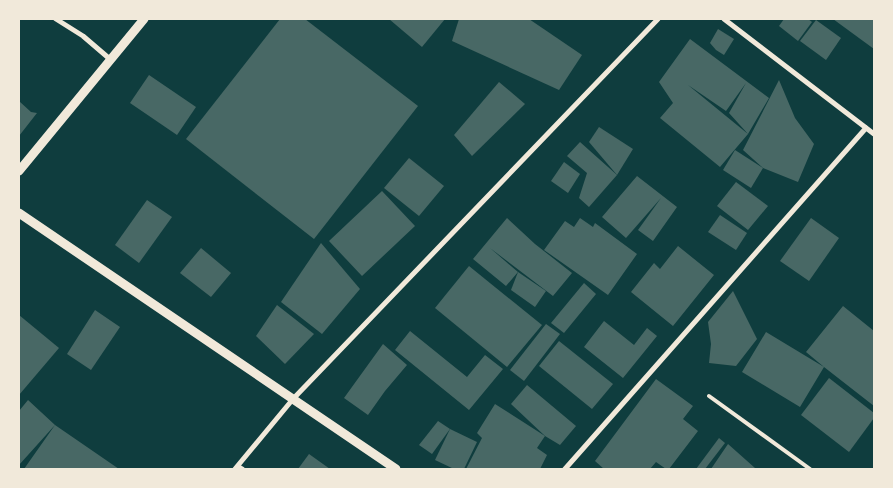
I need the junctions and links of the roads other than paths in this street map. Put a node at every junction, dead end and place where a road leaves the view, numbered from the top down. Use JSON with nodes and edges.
{"nodes":[{"id":1,"x":56,"y":19,"type":"edge"},
{"id":2,"x":144,"y":19,"type":"edge"},
{"id":3,"x":658,"y":19,"type":"edge"},
{"id":4,"x":724,"y":19,"type":"edge"},
{"id":5,"x":111,"y":60,"type":"junction"},
{"id":6,"x":866,"y":128,"type":"junction"},
{"id":7,"x":874,"y":134,"type":"edge"},
{"id":8,"x":19,"y":171,"type":"edge"},
{"id":9,"x":19,"y":213,"type":"edge"},
{"id":10,"x":709,"y":396,"type":"dead end"},
{"id":11,"x":293,"y":399,"type":"junction"},
{"id":12,"x":239,"y":468,"type":"edge"},
{"id":13,"x":396,"y":469,"type":"edge"},
{"id":14,"x":565,"y":469,"type":"edge"},
{"id":15,"x":810,"y":469,"type":"edge"}],
"edges":[{"from":1,"to":5,"type":"street"},
{"from":2,"to":5,"type":"street"},
{"from":3,"to":11,"type":"street"},
{"from":4,"to":6,"type":"street"},
{"from":5,"to":8,"type":"street"},
{"from":6,"to":7,"type":"street"},
{"from":6,"to":14,"type":"street"},
{"from":9,"to":11,"type":"street"},
{"from":10,"to":15,"type":"lane"},
{"from":11,"to":12,"type":"street"},
{"from":11,"to":13,"type":"street"}]}
